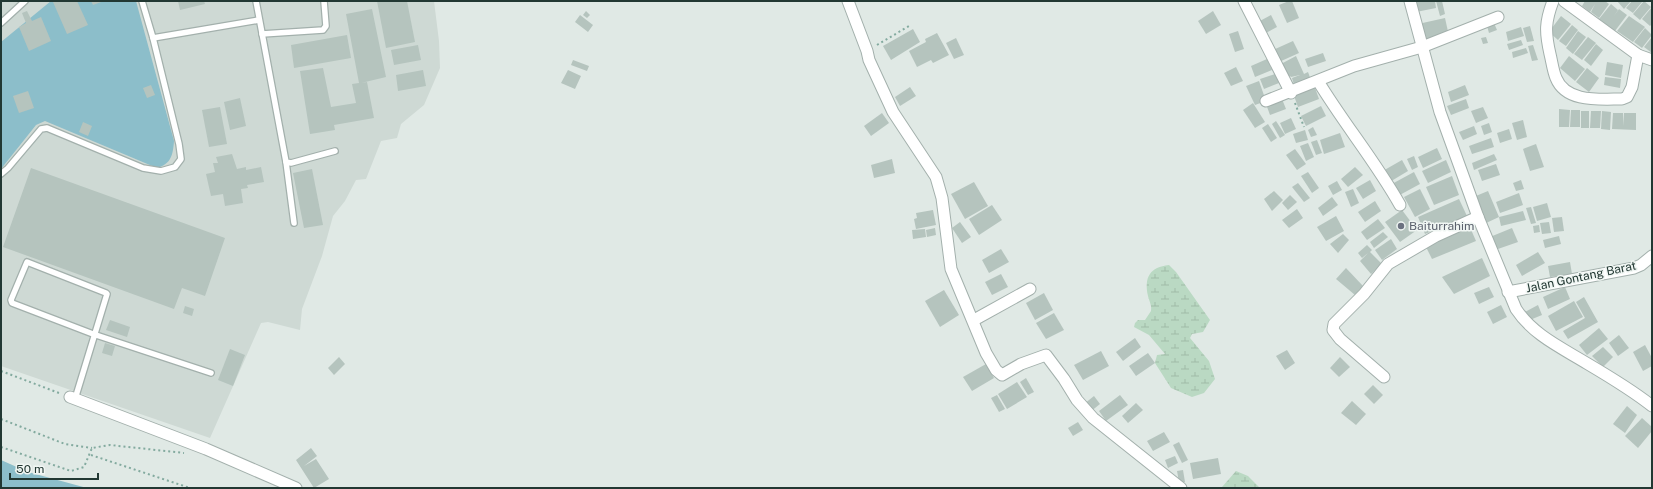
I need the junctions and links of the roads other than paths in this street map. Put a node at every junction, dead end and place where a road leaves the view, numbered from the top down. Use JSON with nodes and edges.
{"nodes":[{"id":1,"x":25,"y":1,"type":"edge"},
{"id":2,"x":142,"y":1,"type":"edge"},
{"id":3,"x":256,"y":1,"type":"edge"},
{"id":4,"x":324,"y":1,"type":"edge"},
{"id":5,"x":848,"y":1,"type":"edge"},
{"id":6,"x":1244,"y":1,"type":"edge"},
{"id":7,"x":1410,"y":1,"type":"edge"},
{"id":8,"x":1553,"y":1,"type":"edge"},
{"id":9,"x":1564,"y":1,"type":"edge"},
{"id":10,"x":1498,"y":17,"type":"dead end"},
{"id":11,"x":259,"y":20,"type":"junction"},
{"id":12,"x":1,"y":23,"type":"edge"},
{"id":13,"x":262,"y":34,"type":"junction"},
{"id":14,"x":153,"y":38,"type":"junction"},
{"id":15,"x":1422,"y":47,"type":"junction"},
{"id":16,"x":1638,"y":55,"type":"junction"},
{"id":17,"x":1652,"y":60,"type":"edge"},
{"id":18,"x":1318,"y":81,"type":"junction"},
{"id":19,"x":1291,"y":93,"type":"junction"},
{"id":20,"x":1266,"y":102,"type":"dead end"},
{"id":21,"x":335,"y":151,"type":"dead end"},
{"id":22,"x":286,"y":162,"type":"junction"},
{"id":23,"x":1,"y":174,"type":"edge"},
{"id":24,"x":1400,"y":205,"type":"dead end"},
{"id":25,"x":1478,"y":217,"type":"junction"},
{"id":26,"x":294,"y":223,"type":"dead end"},
{"id":27,"x":1652,"y":256,"type":"edge"},
{"id":28,"x":1030,"y":289,"type":"dead end"},
{"id":29,"x":1508,"y":292,"type":"junction"},
{"id":30,"x":974,"y":320,"type":"junction"},
{"id":31,"x":93,"y":334,"type":"junction"},
{"id":32,"x":211,"y":373,"type":"dead end"},
{"id":33,"x":1384,"y":378,"type":"dead end"},
{"id":34,"x":72,"y":398,"type":"joint"},
{"id":35,"x":1652,"y":406,"type":"edge"},
{"id":36,"x":296,"y":488,"type":"edge"},
{"id":37,"x":1181,"y":488,"type":"edge"}],
"edges":[{"from":1,"to":12,"type":"lane"},
{"from":2,"to":14,"type":"lane"},
{"from":3,"to":11,"type":"lane"},
{"from":4,"to":13,"type":"lane"},
{"from":5,"to":30,"type":"street"},
{"from":6,"to":19,"type":"street"},
{"from":7,"to":15,"type":"street"},
{"from":8,"to":16,"type":"street"},
{"from":9,"to":16,"type":"street"},
{"from":10,"to":15,"type":"street"},
{"from":11,"to":13,"type":"lane"},
{"from":11,"to":14,"type":"lane"},
{"from":13,"to":22,"type":"lane"},
{"from":14,"to":23,"type":"lane"},
{"from":15,"to":18,"type":"street"},
{"from":15,"to":25,"type":"street"},
{"from":16,"to":17,"type":"street"},
{"from":18,"to":19,"type":"street"},
{"from":18,"to":24,"type":"street"},
{"from":19,"to":20,"type":"street"},
{"from":21,"to":22,"type":"lane"},
{"from":22,"to":26,"type":"lane"},
{"from":25,"to":29,"type":"street"},
{"from":25,"to":33,"type":"street"},
{"from":27,"to":29,"type":"street","name":"Jalan Gontang Barat"},
{"from":28,"to":30,"type":"street"},
{"from":29,"to":35,"type":"street"},
{"from":30,"to":37,"type":"street"},
{"from":31,"to":31,"type":"lane"},
{"from":31,"to":32,"type":"lane"},
{"from":31,"to":34,"type":"lane"},
{"from":34,"to":36,"type":"street"}]}
